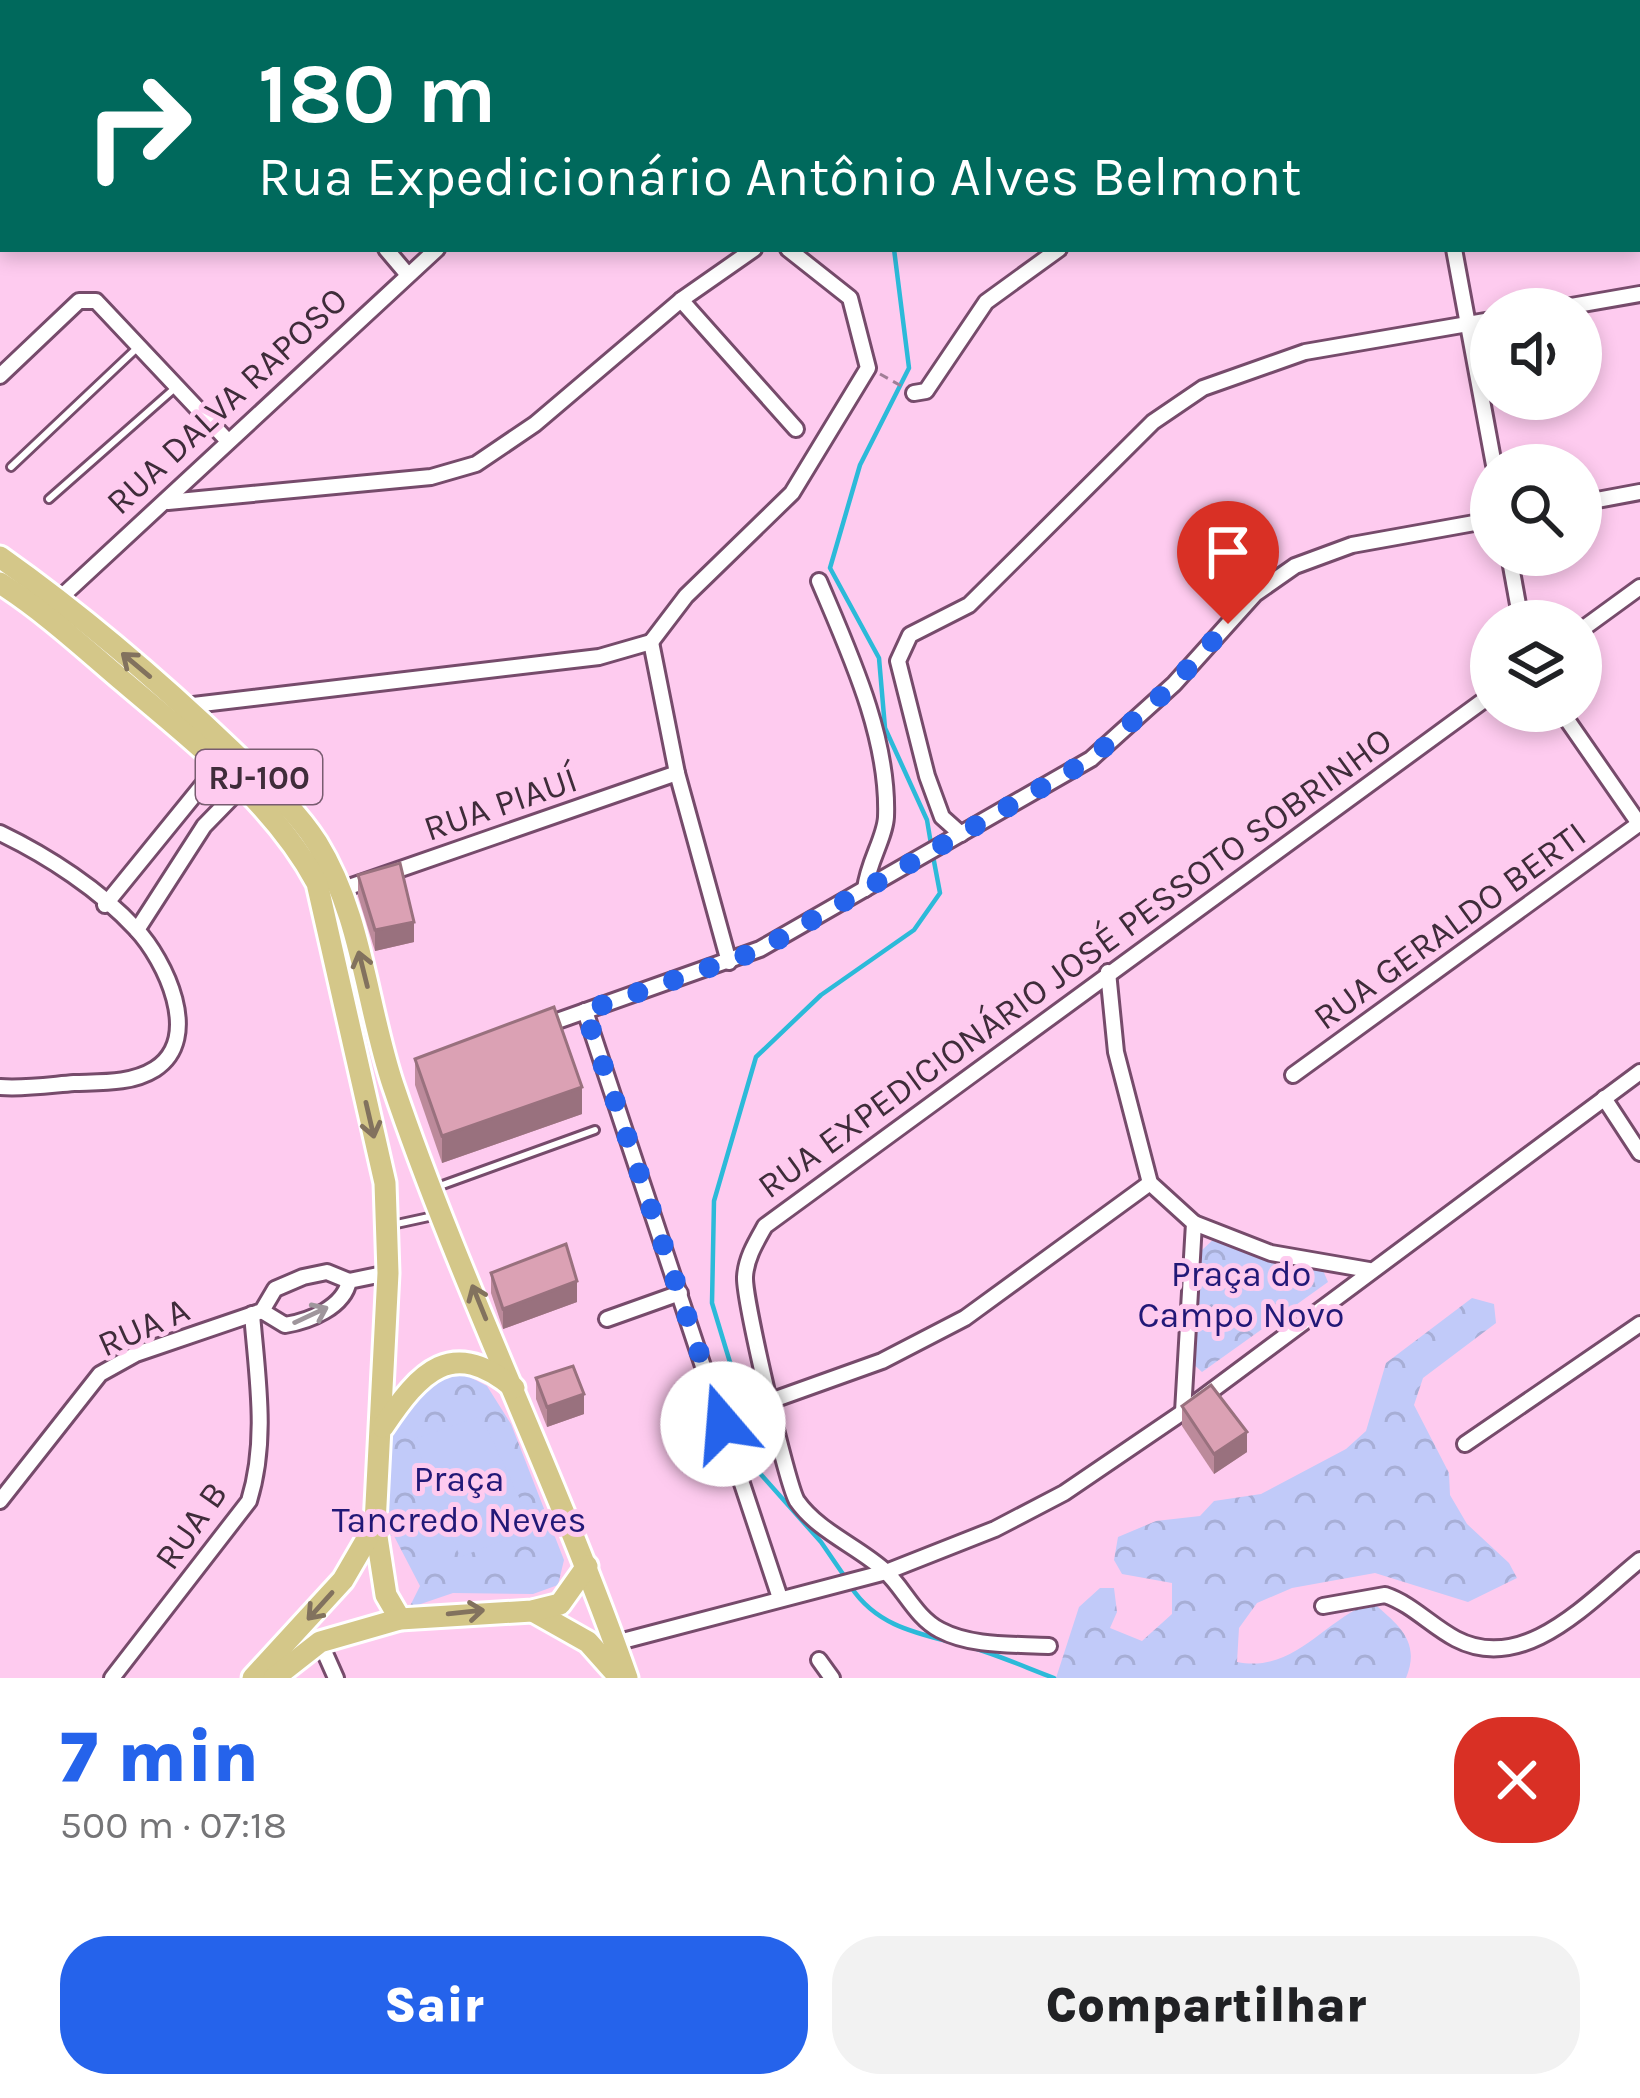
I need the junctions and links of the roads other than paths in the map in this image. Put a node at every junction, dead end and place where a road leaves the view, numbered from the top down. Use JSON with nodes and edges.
{"nodes":[{"id":1,"x":389,"y":252,"type":"edge"},
{"id":2,"x":434,"y":252,"type":"edge"},
{"id":3,"x":750,"y":252,"type":"edge"},
{"id":4,"x":793,"y":252,"type":"edge"},
{"id":5,"x":1055,"y":252,"type":"edge"},
{"id":6,"x":1455,"y":252,"type":"edge"},
{"id":7,"x":409,"y":274,"type":"junction"},
{"id":8,"x":1640,"y":294,"type":"edge"},
{"id":9,"x":681,"y":300,"type":"junction"},
{"id":10,"x":1602,"y":301,"type":"edge"},
{"id":11,"x":1467,"y":324,"type":"junction"},
{"id":12,"x":1470,"y":324,"type":"edge"},
{"id":13,"x":140,"y":346,"type":"junction"},
{"id":14,"x":0,"y":376,"type":"edge"},
{"id":15,"x":178,"y":386,"type":"junction"},
{"id":16,"x":914,"y":393,"type":"road end"},
{"id":17,"x":796,"y":429,"type":"dead end"},
{"id":18,"x":226,"y":439,"type":"junction"},
{"id":19,"x":1490,"y":444,"type":"edge"},
{"id":20,"x":11,"y":467,"type":"dead end"},
{"id":21,"x":1640,"y":492,"type":"edge"},
{"id":22,"x":49,"y":499,"type":"dead end"},
{"id":23,"x":1602,"y":499,"type":"edge"},
{"id":24,"x":168,"y":502,"type":"junction"},
{"id":25,"x":1470,"y":524,"type":"edge"},
{"id":26,"x":0,"y":557,"type":"edge"},
{"id":27,"x":819,"y":581,"type":"dead end"},
{"id":28,"x":0,"y":583,"type":"edge"},
{"id":29,"x":1640,"y":587,"type":"edge"},
{"id":30,"x":59,"y":599,"type":"junction"},
{"id":31,"x":1602,"y":615,"type":"edge"},
{"id":32,"x":651,"y":642,"type":"junction"},
{"id":33,"x":185,"y":706,"type":"junction"},
{"id":34,"x":1470,"y":710,"type":"edge"},
{"id":35,"x":1576,"y":732,"type":"edge"},
{"id":36,"x":218,"y":766,"type":"junction"},
{"id":37,"x":677,"y":773,"type":"junction"},
{"id":38,"x":242,"y":788,"type":"junction"},
{"id":39,"x":1640,"y":824,"type":"edge"},
{"id":40,"x":0,"y":833,"type":"edge"},
{"id":41,"x":958,"y":836,"type":"junction"},
{"id":42,"x":343,"y":889,"type":"junction"},
{"id":43,"x":866,"y":889,"type":"junction"},
{"id":44,"x":105,"y":905,"type":"junction"},
{"id":45,"x":137,"y":929,"type":"junction"},
{"id":46,"x":729,"y":962,"type":"junction"},
{"id":47,"x":1108,"y":972,"type":"junction"},
{"id":48,"x":585,"y":1011,"type":"junction"},
{"id":49,"x":521,"y":1035,"type":"edge"},
{"id":50,"x":1640,"y":1072,"type":"edge"},
{"id":51,"x":1293,"y":1075,"type":"dead end"},
{"id":52,"x":0,"y":1087,"type":"edge"},
{"id":53,"x":1604,"y":1098,"type":"junction"},
{"id":54,"x":595,"y":1130,"type":"dead end"},
{"id":55,"x":1640,"y":1153,"type":"edge"},
{"id":56,"x":430,"y":1179,"type":"junction"},
{"id":57,"x":385,"y":1183,"type":"junction"},
{"id":58,"x":1150,"y":1184,"type":"junction"},
{"id":59,"x":444,"y":1214,"type":"junction"},
{"id":60,"x":1194,"y":1223,"type":"junction"},
{"id":61,"x":388,"y":1226,"type":"junction"},
{"id":62,"x":1369,"y":1270,"type":"junction"},
{"id":63,"x":388,"y":1273,"type":"junction"},
{"id":64,"x":349,"y":1281,"type":"junction"},
{"id":65,"x":680,"y":1293,"type":"junction"},
{"id":66,"x":257,"y":1312,"type":"junction"},
{"id":67,"x":607,"y":1319,"type":"dead end"},
{"id":68,"x":1640,"y":1324,"type":"edge"},
{"id":69,"x":514,"y":1388,"type":"junction"},
{"id":70,"x":773,"y":1400,"type":"junction"},
{"id":71,"x":1183,"y":1412,"type":"junction"},
{"id":72,"x":382,"y":1427,"type":"junction"},
{"id":73,"x":1465,"y":1444,"type":"dead end"},
{"id":74,"x":0,"y":1501,"type":"edge"},
{"id":75,"x":375,"y":1524,"type":"junction"},
{"id":76,"x":1640,"y":1560,"type":"edge"},
{"id":77,"x":587,"y":1566,"type":"junction"},
{"id":78,"x":886,"y":1572,"type":"junction"},
{"id":79,"x":780,"y":1598,"type":"junction"},
{"id":80,"x":1323,"y":1606,"type":"dead end"},
{"id":81,"x":532,"y":1611,"type":"junction"},
{"id":82,"x":400,"y":1618,"type":"junction"},
{"id":83,"x":320,"y":1642,"type":"junction"},
{"id":84,"x":615,"y":1643,"type":"junction"},
{"id":85,"x":1049,"y":1646,"type":"dead end"},
{"id":86,"x":819,"y":1660,"type":"dead end"},
{"id":87,"x":112,"y":1678,"type":"edge"},
{"id":88,"x":253,"y":1678,"type":"edge"},
{"id":89,"x":274,"y":1678,"type":"edge"},
{"id":90,"x":337,"y":1678,"type":"edge"},
{"id":91,"x":623,"y":1678,"type":"edge"},
{"id":92,"x":832,"y":1678,"type":"edge"}],
"edges":[{"from":1,"to":7,"type":"street"},
{"from":2,"to":7,"type":"street","name":"RUA DALVA RAPOSO"},
{"from":3,"to":9,"type":"street"},
{"from":4,"to":32,"type":"street"},
{"from":5,"to":16,"type":"street"},
{"from":6,"to":11,"type":"street"},
{"from":7,"to":18,"type":"street","name":"RUA DALVA RAPOSO"},
{"from":8,"to":10,"type":"street"},
{"from":9,"to":17,"type":"street"},
{"from":9,"to":24,"type":"street"},
{"from":11,"to":12,"type":"street"},
{"from":11,"to":19,"type":"street"},
{"from":11,"to":41,"type":"street"},
{"from":13,"to":14,"type":"street"},
{"from":13,"to":15,"type":"street"},
{"from":13,"to":20,"type":"lane"},
{"from":15,"to":18,"type":"street"},
{"from":15,"to":22,"type":"lane"},
{"from":18,"to":24,"type":"street","name":"RUA DALVA RAPOSO"},
{"from":21,"to":23,"type":"street"},
{"from":24,"to":30,"type":"street","name":"RUA DALVA RAPOSO"},
{"from":25,"to":41,"type":"street"},
{"from":26,"to":30,"type":"main road","number":"RJ-100"},
{"from":27,"to":43,"type":"street"},
{"from":28,"to":36,"type":"main road","number":"RJ-100"},
{"from":29,"to":31,"type":"street"},
{"from":33,"to":30,"type":"main road","number":"RJ-100","one_way":true},
{"from":32,"to":33,"type":"street"},
{"from":32,"to":37,"type":"street"},
{"from":33,"to":42,"type":"main road","number":"RJ-100"},
{"from":34,"to":47,"type":"street","name":"RUA EXPEDICIONÁRIO JOSÉ PESSOTO SOBRINHO"},
{"from":35,"to":39,"type":"street"},
{"from":36,"to":38,"type":"main road","number":"RJ-100"},
{"from":36,"to":44,"type":"street"},
{"from":37,"to":42,"type":"street","name":"RUA PIAUÍ"},
{"from":37,"to":46,"type":"street"},
{"from":38,"to":45,"type":"street"},
{"from":38,"to":57,"type":"main road","number":"RJ-100","one_way":true},
{"from":39,"to":51,"type":"street","name":"RUA GERALDO BERTI"},
{"from":40,"to":44,"type":"street"},
{"from":41,"to":43,"type":"street"},
{"from":56,"to":42,"type":"main road","number":"RJ-100","one_way":true},
{"from":43,"to":46,"type":"street"},
{"from":44,"to":45,"type":"street"},
{"from":45,"to":52,"type":"street"},
{"from":46,"to":48,"type":"street"},
{"from":47,"to":58,"type":"street"},
{"from":47,"to":70,"type":"street","name":"RUA EXPEDICIONÁRIO JOSÉ PESSOTO SOBRINHO"},
{"from":48,"to":49,"type":"street"},
{"from":48,"to":65,"type":"street"},
{"from":50,"to":53,"type":"street"},
{"from":53,"to":55,"type":"street"},
{"from":53,"to":62,"type":"street"},
{"from":54,"to":56,"type":"lane"},
{"from":56,"to":57,"type":"main road"},
{"from":56,"to":59,"type":"main road","number":"RJ-100"},
{"from":57,"to":61,"type":"main road","number":"RJ-100"},
{"from":58,"to":60,"type":"street"},
{"from":58,"to":70,"type":"street"},
{"from":59,"to":61,"type":"lane"},
{"from":69,"to":59,"type":"main road","number":"RJ-100","one_way":true},
{"from":60,"to":62,"type":"street"},
{"from":60,"to":71,"type":"street"},
{"from":61,"to":63,"type":"main road","number":"RJ-100"},
{"from":62,"to":71,"type":"street"},
{"from":63,"to":64,"type":"street"},
{"from":63,"to":72,"type":"main road","number":"RJ-100"},
{"from":64,"to":66,"type":"street","name":"RUA A"},
{"from":66,"to":64,"type":"street","one_way":true},
{"from":65,"to":67,"type":"street"},
{"from":65,"to":79,"type":"street"},
{"from":66,"to":74,"type":"street","name":"RUA A"},
{"from":66,"to":87,"type":"street","name":"RUA B"},
{"from":68,"to":73,"type":"street"},
{"from":69,"to":72,"type":"main road"},
{"from":69,"to":77,"type":"main road","number":"RJ-100"},
{"from":70,"to":78,"type":"street","name":"RUA EXPEDICIONÁRIO JOSÉ PESSOTO SOBRINHO"},
{"from":71,"to":78,"type":"street"},
{"from":72,"to":75,"type":"main road","number":"RJ-100"},
{"from":75,"to":82,"type":"main road","number":"RJ-100"},
{"from":75,"to":88,"type":"main road","one_way":true},
{"from":76,"to":80,"type":"street"},
{"from":77,"to":81,"type":"main road"},
{"from":77,"to":84,"type":"main road","number":"RJ-100"},
{"from":78,"to":79,"type":"street"},
{"from":78,"to":85,"type":"street","name":"RUA EXPEDICIONÁRIO JOSÉ PESSOTO SOBRINHO"},
{"from":79,"to":84,"type":"street"},
{"from":82,"to":81,"type":"main road","one_way":true},
{"from":81,"to":91,"type":"main road","number":"RJ-100"},
{"from":82,"to":83,"type":"main road"},
{"from":83,"to":89,"type":"main road"},
{"from":83,"to":90,"type":"street"},
{"from":84,"to":91,"type":"main road","number":"RJ-100"},
{"from":86,"to":92,"type":"street"}]}
